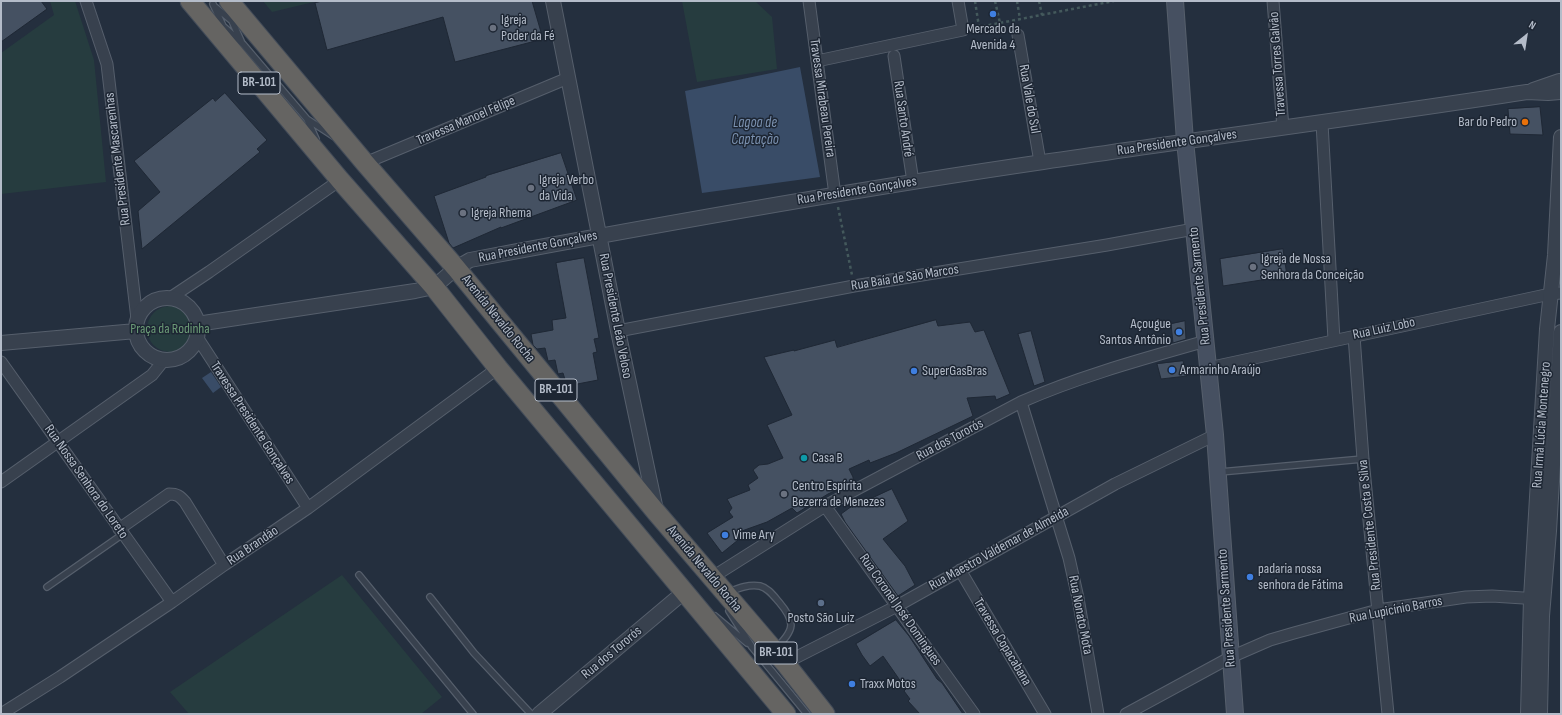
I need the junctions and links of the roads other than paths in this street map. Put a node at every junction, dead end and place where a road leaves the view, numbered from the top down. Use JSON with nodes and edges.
{"nodes":[{"id":1,"x":86,"y":1,"type":"edge"},
{"id":2,"x":190,"y":1,"type":"edge"},
{"id":3,"x":553,"y":1,"type":"edge"},
{"id":4,"x":809,"y":1,"type":"edge"},
{"id":5,"x":958,"y":1,"type":"edge"},
{"id":6,"x":1175,"y":1,"type":"edge"},
{"id":7,"x":1273,"y":1,"type":"edge"},
{"id":8,"x":217,"y":2,"type":"edge"},
{"id":9,"x":1018,"y":35,"type":"dead end"},
{"id":10,"x":243,"y":44,"type":"junction"},
{"id":11,"x":894,"y":56,"type":"dead end"},
{"id":12,"x":818,"y":61,"type":"junction"},
{"id":13,"x":568,"y":78,"type":"junction"},
{"id":14,"x":1560,"y":86,"type":"edge"},
{"id":15,"x":307,"y":119,"type":"junction"},
{"id":16,"x":1322,"y":123,"type":"junction"},
{"id":17,"x":1283,"y":128,"type":"junction"},
{"id":18,"x":1561,"y":136,"type":"edge"},
{"id":19,"x":1185,"y":141,"type":"junction"},
{"id":20,"x":359,"y":156,"type":"junction"},
{"id":21,"x":1040,"y":162,"type":"junction"},
{"id":22,"x":328,"y":166,"type":"junction"},
{"id":23,"x":340,"y":180,"type":"junction"},
{"id":24,"x":913,"y":182,"type":"junction"},
{"id":25,"x":836,"y":195,"type":"junction"},
{"id":26,"x":1194,"y":229,"type":"junction"},
{"id":27,"x":599,"y":235,"type":"junction"},
{"id":28,"x":456,"y":268,"type":"junction"},
{"id":29,"x":434,"y":287,"type":"junction"},
{"id":30,"x":1556,"y":294,"type":"edge"},
{"id":31,"x":170,"y":298,"type":"junction"},
{"id":32,"x":136,"y":325,"type":"junction"},
{"id":33,"x":197,"y":331,"type":"junction"},
{"id":34,"x":618,"y":331,"type":"junction"},
{"id":35,"x":1561,"y":332,"type":"edge"},
{"id":36,"x":1354,"y":336,"type":"junction"},
{"id":37,"x":1334,"y":340,"type":"junction"},
{"id":38,"x":1206,"y":341,"type":"junction"},
{"id":39,"x":1,"y":343,"type":"edge"},
{"id":40,"x":164,"y":360,"type":"junction"},
{"id":41,"x":1,"y":362,"type":"edge"},
{"id":42,"x":498,"y":368,"type":"junction"},
{"id":43,"x":1208,"y":368,"type":"junction"},
{"id":44,"x":1021,"y":402,"type":"junction"},
{"id":45,"x":1215,"y":435,"type":"junction"},
{"id":46,"x":58,"y":442,"type":"junction"},
{"id":47,"x":1363,"y":459,"type":"junction"},
{"id":48,"x":1218,"y":472,"type":"junction"},
{"id":49,"x":1,"y":482,"type":"edge"},
{"id":50,"x":825,"y":506,"type":"junction"},
{"id":51,"x":308,"y":508,"type":"junction"},
{"id":52,"x":656,"y":512,"type":"junction"},
{"id":53,"x":1057,"y":517,"type":"junction"},
{"id":54,"x":121,"y":532,"type":"junction"},
{"id":55,"x":224,"y":565,"type":"junction"},
{"id":56,"x":960,"y":570,"type":"junction"},
{"id":57,"x":708,"y":574,"type":"junction"},
{"id":58,"x":359,"y":575,"type":"dead end"},
{"id":59,"x":47,"y":587,"type":"dead end"},
{"id":60,"x":681,"y":588,"type":"junction"},
{"id":61,"x":725,"y":594,"type":"junction"},
{"id":62,"x":430,"y":597,"type":"dead end"},
{"id":63,"x":1537,"y":598,"type":"junction"},
{"id":64,"x":172,"y":602,"type":"junction"},
{"id":65,"x":897,"y":606,"type":"junction"},
{"id":66,"x":706,"y":608,"type":"dead end"},
{"id":67,"x":1378,"y":610,"type":"junction"},
{"id":68,"x":712,"y":613,"type":"dead end"},
{"id":69,"x":752,"y":647,"type":"junction"},
{"id":70,"x":779,"y":657,"type":"junction"},
{"id":71,"x":1231,"y":657,"type":"junction"},
{"id":72,"x":1,"y":714,"type":"edge"},
{"id":73,"x":473,"y":714,"type":"edge"},
{"id":74,"x":531,"y":714,"type":"edge"},
{"id":75,"x":539,"y":714,"type":"edge"},
{"id":76,"x":786,"y":714,"type":"edge"},
{"id":77,"x":807,"y":714,"type":"edge"},
{"id":78,"x":826,"y":714,"type":"edge"},
{"id":79,"x":974,"y":714,"type":"edge"},
{"id":80,"x":1045,"y":714,"type":"edge"},
{"id":81,"x":1098,"y":714,"type":"edge"},
{"id":82,"x":1126,"y":714,"type":"edge"},
{"id":83,"x":1235,"y":714,"type":"edge"},
{"id":84,"x":1388,"y":714,"type":"edge"},
{"id":85,"x":1528,"y":714,"type":"edge"},
{"id":86,"x":1540,"y":714,"type":"edge"}],
"edges":[{"from":1,"to":32,"type":"street","name":"Rua Presidente Mascarenhas"},
{"from":2,"to":22,"type":"highway","number":"BR-101"},
{"from":3,"to":13,"type":"street","name":"Rua Presidente Leão Veloso"},
{"from":4,"to":12,"type":"street","name":"Travessa Mirabeau Pereira"},
{"from":5,"to":12,"type":"street"},
{"from":6,"to":19,"type":"main road","name":"Rua Presidente Sarmento"},
{"from":7,"to":17,"type":"street","name":"Travessa Torres Galvâo"},
{"from":8,"to":10,"type":"lane"},
{"from":8,"to":10,"type":"lane"},
{"from":8,"to":20,"type":"highway","name":"Avenida Nevaldo Rocha","number":"BR-101"},
{"from":9,"to":21,"type":"street","name":"Rua Vale do Sul"},
{"from":10,"to":15,"type":"lane"},
{"from":11,"to":24,"type":"street","name":"Rua Santo André"},
{"from":12,"to":25,"type":"street","name":"Travessa Mirabeau Pereira"},
{"from":13,"to":20,"type":"street","name":"Travessa Manoel Felipe"},
{"from":13,"to":27,"type":"street","name":"Rua Presidente Leão Veloso"},
{"from":14,"to":16,"type":"street","name":"Rua Presidente Gonçalves"},
{"from":15,"to":20,"type":"lane"},
{"from":15,"to":22,"type":"lane"},
{"from":16,"to":17,"type":"street","name":"Rua Presidente Gonçalves"},
{"from":16,"to":37,"type":"street"},
{"from":17,"to":19,"type":"street","name":"Rua Presidente Gonçalves"},
{"from":18,"to":30,"type":"street","name":"Rua Irmã Lúcia Montenegro"},
{"from":19,"to":21,"type":"street","name":"Rua Presidente Gonçalves"},
{"from":19,"to":26,"type":"main road","name":"Rua Presidente Sarmento"},
{"from":20,"to":28,"type":"highway","name":"Avenida Nevaldo Rocha","number":"BR-101"},
{"from":21,"to":24,"type":"street","name":"Rua Presidente Gonçalves"},
{"from":22,"to":23,"type":"highway","number":"BR-101"},
{"from":23,"to":29,"type":"highway","number":"BR-101"},
{"from":23,"to":31,"type":"street"},
{"from":24,"to":25,"type":"street","name":"Rua Presidente Gonçalves"},
{"from":25,"to":27,"type":"street","name":"Rua Presidente Gonçalves"},
{"from":26,"to":34,"type":"street","name":"Rua Baía de São Marcos"},
{"from":26,"to":38,"type":"main road","name":"Rua Presidente Sarmento"},
{"from":27,"to":28,"type":"street","name":"Rua Presidente Gonçalves"},
{"from":27,"to":34,"type":"street","name":"Rua Presidente Leão Veloso"},
{"from":28,"to":29,"type":"street","name":"Rua Presidente Gonçalves"},
{"from":28,"to":52,"type":"highway","name":"Avenida Nevaldo Rocha","number":"BR-101"},
{"from":29,"to":33,"type":"street","name":"Rua Presidente Gonçalves"},
{"from":29,"to":42,"type":"highway","number":"BR-101"},
{"from":30,"to":36,"type":"street","name":"Rua Luiz Lobo"},
{"from":30,"to":63,"type":"street","name":"Rua Irmã Lúcia Montenegro"},
{"from":31,"to":32,"type":"street"},
{"from":31,"to":33,"type":"street"},
{"from":32,"to":39,"type":"street"},
{"from":32,"to":40,"type":"street"},
{"from":33,"to":40,"type":"street"},
{"from":33,"to":51,"type":"street","name":"Travessa Presidente Gonçalves"},
{"from":34,"to":52,"type":"street","name":"Rua Presidente Leão Veloso"},
{"from":35,"to":63,"type":"street","name":"Rua Irmã Lúcia Montenegro"},
{"from":36,"to":37,"type":"street","name":"Rua Luiz Lobo"},
{"from":36,"to":47,"type":"street","name":"Rua Presidente Costa e Silva"},
{"from":37,"to":43,"type":"street","name":"Rua Luiz Lobo"},
{"from":38,"to":43,"type":"main road","name":"Rua Presidente Sarmento"},
{"from":38,"to":44,"type":"street","name":"Rua dos Tororós"},
{"from":40,"to":46,"type":"street"},
{"from":41,"to":46,"type":"street","name":"Rua Nossa Senhora do Loreto"},
{"from":42,"to":51,"type":"street","name":"Rua Brandâo"},
{"from":42,"to":60,"type":"highway","number":"BR-101"},
{"from":43,"to":45,"type":"main road","name":"Rua Presidente Sarmento"},
{"from":44,"to":50,"type":"street","name":"Rua dos Tororós"},
{"from":44,"to":53,"type":"street","name":"Rua Nonato Mota"},
{"from":45,"to":48,"type":"main road","name":"Rua Presidente Sarmento"},
{"from":45,"to":53,"type":"street","name":"Rua Maestro Valdemar de Almeida"},
{"from":46,"to":49,"type":"street"},
{"from":46,"to":54,"type":"street","name":"Rua Nossa Senhora do Loreto"},
{"from":47,"to":48,"type":"lane"},
{"from":47,"to":67,"type":"street","name":"Rua Presidente Costa e Silva"},
{"from":48,"to":71,"type":"main road","name":"Rua Presidente Sarmento"},
{"from":50,"to":57,"type":"street","name":"Rua dos Tororós"},
{"from":50,"to":65,"type":"street","name":"Rua Coronel José Domingues"},
{"from":51,"to":55,"type":"street","name":"Rua Brandâo"},
{"from":52,"to":57,"type":"highway","name":"Avenida Nevaldo Rocha","number":"BR-101"},
{"from":53,"to":56,"type":"street","name":"Rua Maestro Valdemar de Almeida"},
{"from":53,"to":81,"type":"street","name":"Rua Nonato Mota"},
{"from":54,"to":55,"type":"street"},
{"from":54,"to":59,"type":"lane"},
{"from":54,"to":64,"type":"street","name":"Rua Nossa Senhora do Loreto"},
{"from":55,"to":64,"type":"street","name":"Rua Brandâo"},
{"from":56,"to":65,"type":"street","name":"Rua Maestro Valdemar de Almeida"},
{"from":56,"to":80,"type":"street","name":"Travessa Copacabana"},
{"from":57,"to":61,"type":"highway","name":"Avenida Nevaldo Rocha","number":"BR-101"},
{"from":57,"to":69,"type":"lane"},
{"from":58,"to":73,"type":"lane"},
{"from":60,"to":66,"type":"lane"},
{"from":60,"to":75,"type":"street","name":"Rua dos Tororós"},
{"from":60,"to":76,"type":"highway","number":"BR-101"},
{"from":61,"to":70,"type":"highway","name":"Avenida Nevaldo Rocha","number":"BR-101"},
{"from":61,"to":70,"type":"lane"},
{"from":62,"to":74,"type":"lane"},
{"from":63,"to":67,"type":"street","name":"Rua Lupicínio Barros"},
{"from":63,"to":85,"type":"street","name":"Rua Irmã Lúcia Montenegro"},
{"from":63,"to":86,"type":"street","name":"Rua Irmã Lúcia Montenegro"},
{"from":64,"to":72,"type":"street","name":"Rua Brandâo"},
{"from":65,"to":70,"type":"street","name":"Rua Maestro Valdemar de Almeida"},
{"from":65,"to":79,"type":"street","name":"Rua Coronel José Domingues"},
{"from":67,"to":71,"type":"street","name":"Rua Lupicínio Barros"},
{"from":67,"to":84,"type":"street","name":"Rua Presidente Costa e Silva"},
{"from":68,"to":69,"type":"lane"},
{"from":69,"to":77,"type":"lane"},
{"from":70,"to":78,"type":"highway","name":"Avenida Nevaldo Rocha","number":"BR-101"},
{"from":71,"to":82,"type":"street","name":"Rua Lupicínio Barros"},
{"from":71,"to":83,"type":"main road","name":"Rua Presidente Sarmento"}]}
